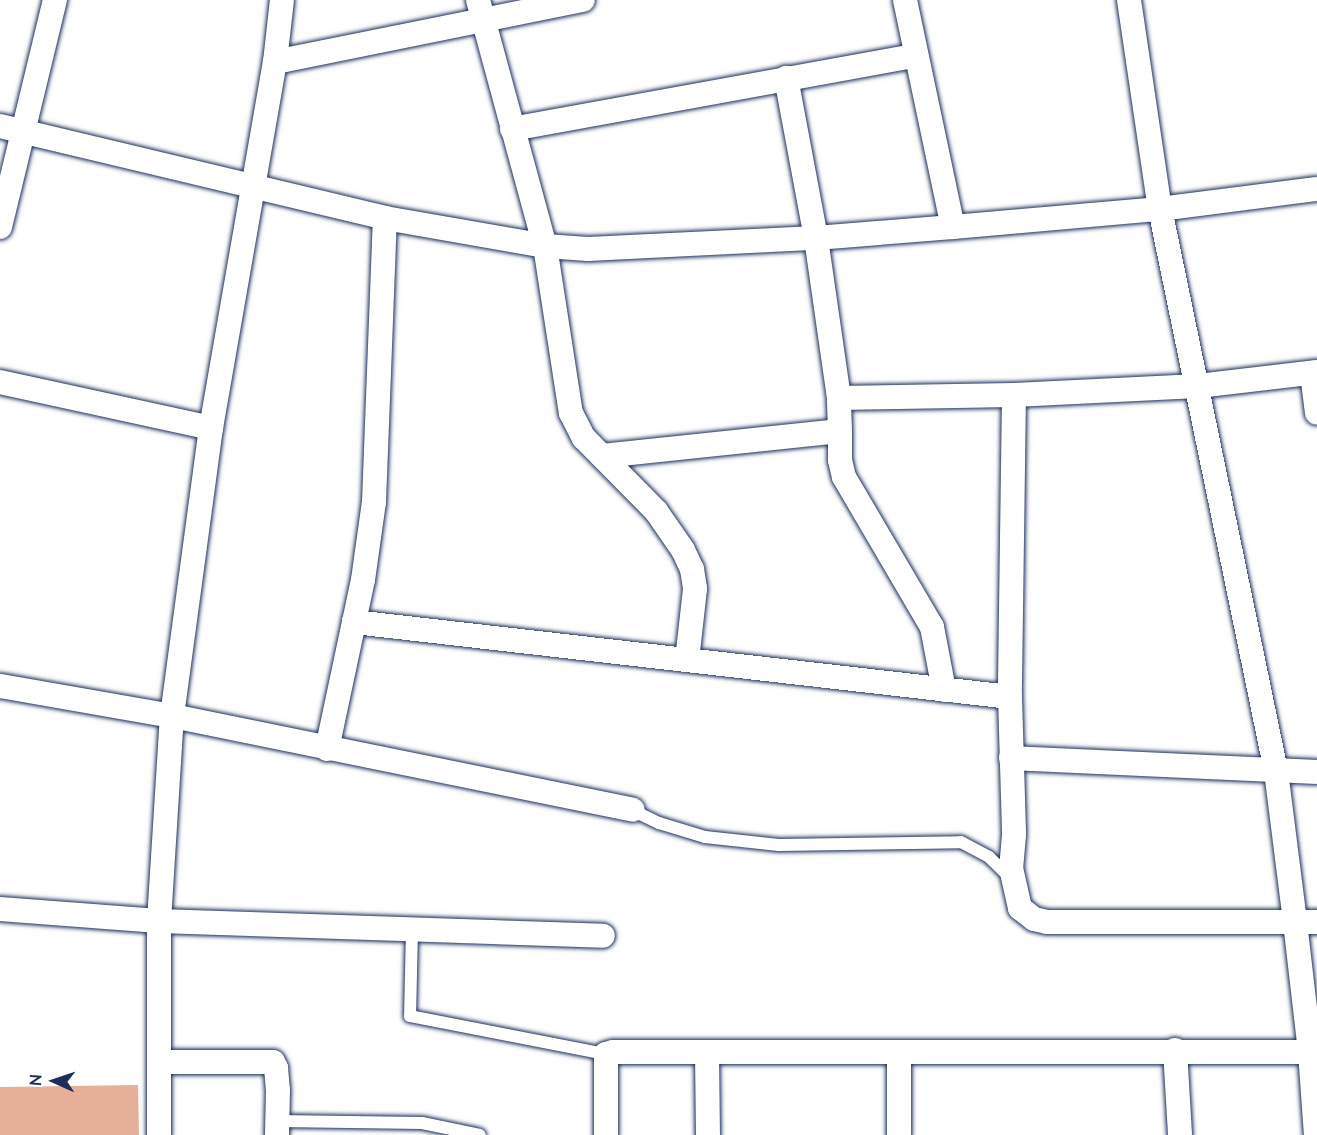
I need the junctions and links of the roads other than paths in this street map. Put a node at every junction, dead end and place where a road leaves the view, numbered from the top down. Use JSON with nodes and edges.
{"nodes":[{"id":1,"x":55,"y":0,"type":"edge"},
{"id":2,"x":282,"y":0,"type":"edge"},
{"id":3,"x":583,"y":0,"type":"edge"},
{"id":4,"x":905,"y":0,"type":"edge"},
{"id":5,"x":1129,"y":0,"type":"edge"},
{"id":6,"x":481,"y":11,"type":"edge"},
{"id":7,"x":915,"y":56,"type":"junction"},
{"id":8,"x":275,"y":62,"type":"junction"},
{"id":9,"x":786,"y":78,"type":"junction"},
{"id":10,"x":11,"y":128,"type":"edge"},
{"id":11,"x":512,"y":129,"type":"junction"},
{"id":12,"x":252,"y":187,"type":"junction"},
{"id":13,"x":1317,"y":189,"type":"edge"},
{"id":14,"x":1160,"y":209,"type":"junction"},
{"id":15,"x":385,"y":218,"type":"junction"},
{"id":16,"x":0,"y":227,"type":"edge"},
{"id":17,"x":952,"y":227,"type":"junction"},
{"id":18,"x":816,"y":238,"type":"junction"},
{"id":19,"x":545,"y":246,"type":"junction"},
{"id":20,"x":1315,"y":372,"type":"edge"},
{"id":21,"x":0,"y":382,"type":"edge"},
{"id":22,"x":1198,"y":386,"type":"junction"},
{"id":23,"x":1014,"y":395,"type":"junction"},
{"id":24,"x":839,"y":398,"type":"junction"},
{"id":25,"x":1317,"y":413,"type":"edge"},
{"id":26,"x":211,"y":428,"type":"junction"},
{"id":27,"x":840,"y":431,"type":"junction"},
{"id":28,"x":602,"y":456,"type":"junction"},
{"id":29,"x":354,"y":622,"type":"junction"},
{"id":30,"x":687,"y":660,"type":"junction"},
{"id":31,"x":0,"y":686,"type":"edge"},
{"id":32,"x":944,"y":690,"type":"junction"},
{"id":33,"x":1010,"y":697,"type":"junction"},
{"id":34,"x":171,"y":716,"type":"junction"},
{"id":35,"x":327,"y":749,"type":"junction"},
{"id":36,"x":1011,"y":758,"type":"junction"},
{"id":37,"x":1276,"y":771,"type":"junction"},
{"id":38,"x":1317,"y":772,"type":"edge"},
{"id":39,"x":632,"y":810,"type":"joint"},
{"id":40,"x":1014,"y":880,"type":"junction"},
{"id":41,"x":0,"y":909,"type":"edge"},
{"id":42,"x":159,"y":921,"type":"junction"},
{"id":43,"x":1306,"y":922,"type":"edge"},
{"id":44,"x":411,"y":930,"type":"junction"},
{"id":45,"x":603,"y":936,"type":"dead end"},
{"id":46,"x":1175,"y":1050,"type":"junction"},
{"id":47,"x":1314,"y":1052,"type":"edge"},
{"id":48,"x":899,"y":1053,"type":"junction"},
{"id":49,"x":606,"y":1054,"type":"junction"},
{"id":50,"x":707,"y":1054,"type":"junction"},
{"id":51,"x":160,"y":1062,"type":"junction"},
{"id":52,"x":277,"y":1128,"type":"edge"},
{"id":53,"x":159,"y":1135,"type":"edge"},
{"id":54,"x":480,"y":1135,"type":"edge"},
{"id":55,"x":606,"y":1135,"type":"edge"},
{"id":56,"x":708,"y":1135,"type":"edge"},
{"id":57,"x":898,"y":1135,"type":"edge"},
{"id":58,"x":1180,"y":1135,"type":"edge"},
{"id":59,"x":1316,"y":1135,"type":"edge"}],
"edges":[{"from":1,"to":10,"type":"street"},
{"from":2,"to":8,"type":"street"},
{"from":3,"to":6,"type":"street"},
{"from":4,"to":7,"type":"street"},
{"from":5,"to":14,"type":"street"},
{"from":6,"to":8,"type":"street"},
{"from":6,"to":11,"type":"street"},
{"from":7,"to":9,"type":"street"},
{"from":7,"to":17,"type":"street"},
{"from":8,"to":12,"type":"street"},
{"from":9,"to":11,"type":"street"},
{"from":9,"to":18,"type":"street"},
{"from":10,"to":12,"type":"street"},
{"from":10,"to":16,"type":"street"},
{"from":11,"to":19,"type":"street"},
{"from":12,"to":15,"type":"street"},
{"from":12,"to":26,"type":"street"},
{"from":13,"to":14,"type":"street"},
{"from":14,"to":17,"type":"street"},
{"from":14,"to":22,"type":"street"},
{"from":15,"to":19,"type":"street"},
{"from":15,"to":29,"type":"street"},
{"from":17,"to":18,"type":"street"},
{"from":18,"to":19,"type":"street"},
{"from":18,"to":24,"type":"street"},
{"from":19,"to":28,"type":"street"},
{"from":20,"to":22,"type":"street"},
{"from":20,"to":25,"type":"street"},
{"from":21,"to":26,"type":"street"},
{"from":22,"to":23,"type":"street"},
{"from":22,"to":37,"type":"street"},
{"from":23,"to":24,"type":"street"},
{"from":23,"to":33,"type":"street"},
{"from":24,"to":27,"type":"street"},
{"from":26,"to":34,"type":"street"},
{"from":27,"to":28,"type":"street"},
{"from":27,"to":32,"type":"street"},
{"from":28,"to":30,"type":"street"},
{"from":29,"to":30,"type":"street"},
{"from":29,"to":35,"type":"street"},
{"from":30,"to":32,"type":"street"},
{"from":31,"to":34,"type":"street"},
{"from":32,"to":33,"type":"street"},
{"from":33,"to":36,"type":"street"},
{"from":34,"to":35,"type":"street"},
{"from":34,"to":42,"type":"street"},
{"from":35,"to":39,"type":"street"},
{"from":36,"to":37,"type":"street"},
{"from":36,"to":40,"type":"street"},
{"from":37,"to":38,"type":"street"},
{"from":37,"to":43,"type":"street"},
{"from":39,"to":40,"type":"lane"},
{"from":40,"to":43,"type":"street"},
{"from":41,"to":42,"type":"street"},
{"from":42,"to":44,"type":"street"},
{"from":42,"to":51,"type":"street"},
{"from":43,"to":47,"type":"street"},
{"from":44,"to":45,"type":"street"},
{"from":44,"to":49,"type":"lane"},
{"from":46,"to":47,"type":"street"},
{"from":46,"to":48,"type":"street"},
{"from":46,"to":58,"type":"street"},
{"from":47,"to":59,"type":"street"},
{"from":48,"to":50,"type":"street"},
{"from":48,"to":57,"type":"street"},
{"from":49,"to":50,"type":"street"},
{"from":49,"to":55,"type":"street"},
{"from":50,"to":56,"type":"street"},
{"from":51,"to":52,"type":"street"},
{"from":51,"to":53,"type":"street"},
{"from":52,"to":54,"type":"lane"}]}
